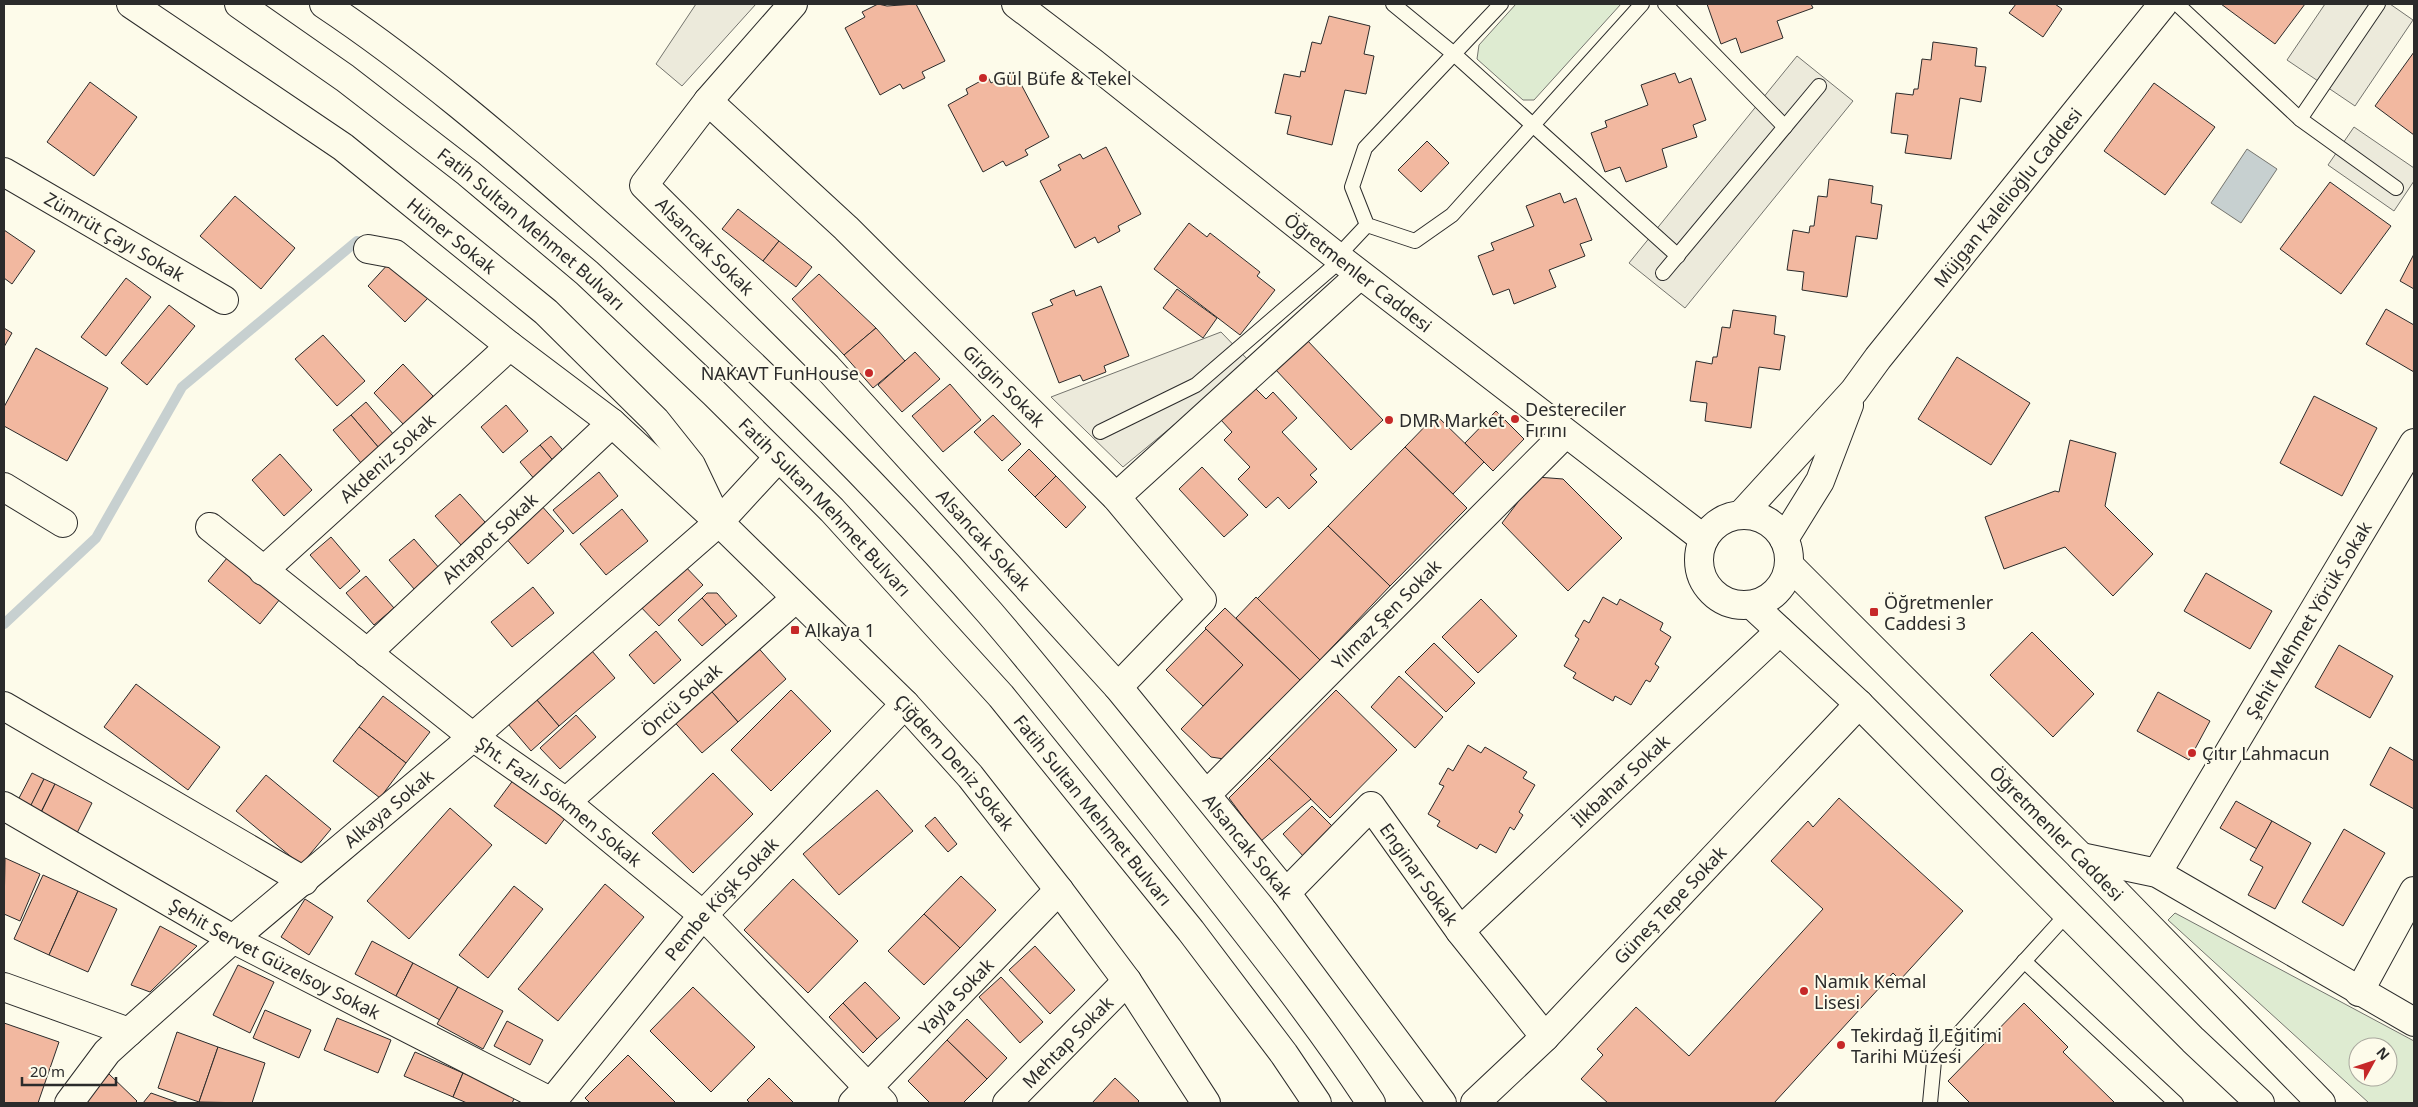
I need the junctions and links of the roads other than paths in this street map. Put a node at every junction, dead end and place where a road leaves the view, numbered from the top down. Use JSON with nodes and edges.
{"nodes":[{"id":1,"x":131,"y":4,"type":"edge"},
{"id":2,"x":239,"y":4,"type":"edge"},
{"id":3,"x":324,"y":4,"type":"edge"},
{"id":4,"x":793,"y":4,"type":"edge"},
{"id":5,"x":1016,"y":4,"type":"edge"},
{"id":6,"x":1393,"y":4,"type":"edge"},
{"id":7,"x":1501,"y":4,"type":"edge"},
{"id":8,"x":1642,"y":4,"type":"edge"},
{"id":9,"x":1665,"y":4,"type":"edge"},
{"id":10,"x":2163,"y":4,"type":"edge"},
{"id":11,"x":2177,"y":4,"type":"edge"},
{"id":12,"x":2378,"y":4,"type":"edge"},
{"id":13,"x":1454,"y":54,"type":"junction"},
{"id":14,"x":1818,"y":86,"type":"dead end"},
{"id":15,"x":708,"y":102,"type":"junction"},
{"id":16,"x":2300,"y":119,"type":"junction"},
{"id":17,"x":1534,"y":124,"type":"junction"},
{"id":18,"x":1785,"y":127,"type":"junction"},
{"id":19,"x":4,"y":172,"type":"edge"},
{"id":20,"x":2396,"y":188,"type":"dead end"},
{"id":21,"x":1367,"y":225,"type":"junction"},
{"id":22,"x":368,"y":249,"type":"dead end"},
{"id":23,"x":1678,"y":256,"type":"junction"},
{"id":24,"x":1346,"y":264,"type":"junction"},
{"id":25,"x":1663,"y":273,"type":"dead end"},
{"id":26,"x":224,"y":300,"type":"dead end"},
{"id":27,"x":510,"y":346,"type":"junction"},
{"id":28,"x":1854,"y":391,"type":"junction"},
{"id":29,"x":612,"y":423,"type":"junction"},
{"id":30,"x":1100,"y":432,"type":"dead end"},
{"id":31,"x":1565,"y":434,"type":"junction"},
{"id":32,"x":2414,"y":443,"type":"edge"},
{"id":33,"x":778,"y":458,"type":"junction"},
{"id":34,"x":4,"y":487,"type":"edge"},
{"id":35,"x":1116,"y":497,"type":"junction"},
{"id":36,"x":1741,"y":515,"type":"junction"},
{"id":37,"x":719,"y":522,"type":"junction"},
{"id":38,"x":63,"y":523,"type":"dead end"},
{"id":39,"x":210,"y":527,"type":"dead end"},
{"id":40,"x":1704,"y":539,"type":"junction"},
{"id":41,"x":1786,"y":552,"type":"junction"},
{"id":42,"x":263,"y":571,"type":"junction"},
{"id":43,"x":796,"y":598,"type":"junction"},
{"id":44,"x":1752,"y":605,"type":"junction"},
{"id":45,"x":1780,"y":631,"type":"junction"},
{"id":46,"x":367,"y":653,"type":"junction"},
{"id":47,"x":1118,"y":687,"type":"junction"},
{"id":48,"x":905,"y":704,"type":"junction"},
{"id":49,"x":1859,"y":704,"type":"junction"},
{"id":50,"x":4,"y":706,"type":"edge"},
{"id":51,"x":473,"y":737,"type":"junction"},
{"id":52,"x":1207,"y":794,"type":"junction"},
{"id":53,"x":566,"y":802,"type":"junction"},
{"id":54,"x":4,"y":806,"type":"edge"},
{"id":55,"x":2081,"y":857,"type":"junction"},
{"id":56,"x":2157,"y":873,"type":"junction"},
{"id":57,"x":304,"y":881,"type":"junction"},
{"id":58,"x":1059,"y":890,"type":"junction"},
{"id":59,"x":2414,"y":891,"type":"edge"},
{"id":60,"x":1286,"y":893,"type":"junction"},
{"id":61,"x":2067,"y":914,"type":"junction"},
{"id":62,"x":702,"y":915,"type":"junction"},
{"id":63,"x":1460,"y":931,"type":"junction"},
{"id":64,"x":233,"y":939,"type":"junction"},
{"id":65,"x":2024,"y":961,"type":"junction"},
{"id":66,"x":1127,"y":981,"type":"junction"},
{"id":67,"x":4,"y":987,"type":"edge"},
{"id":68,"x":2359,"y":992,"type":"junction"},
{"id":69,"x":2414,"y":1022,"type":"edge"},
{"id":70,"x":128,"y":1032,"type":"junction"},
{"id":71,"x":1545,"y":1037,"type":"junction"},
{"id":72,"x":868,"y":1098,"type":"edge"},
{"id":73,"x":1201,"y":1101,"type":"edge"},
{"id":74,"x":69,"y":1103,"type":"edge"},
{"id":75,"x":551,"y":1103,"type":"edge"},
{"id":76,"x":1007,"y":1103,"type":"edge"},
{"id":77,"x":1317,"y":1103,"type":"edge"},
{"id":78,"x":1371,"y":1103,"type":"edge"},
{"id":79,"x":1442,"y":1103,"type":"edge"},
{"id":80,"x":1476,"y":1103,"type":"edge"},
{"id":81,"x":1930,"y":1103,"type":"edge"},
{"id":82,"x":2176,"y":1103,"type":"edge"},
{"id":83,"x":2260,"y":1103,"type":"edge"},
{"id":84,"x":2321,"y":1103,"type":"edge"}],
"edges":[{"from":1,"to":37,"type":"street","name":"Hüner Sokak"},
{"from":2,"to":33,"type":"street","name":"Fatih Sultan Mehmet Bulvarı"},
{"from":3,"to":78,"type":"street"},
{"from":4,"to":15,"type":"street","name":"Alsancak Sokak"},
{"from":5,"to":24,"type":"street","name":"Öğretmenler Caddesi"},
{"from":6,"to":13,"type":"lane"},
{"from":7,"to":13,"type":"lane"},
{"from":8,"to":17,"type":"lane"},
{"from":9,"to":18,"type":"lane"},
{"from":10,"to":28,"type":"street","name":"Müjgan Kalelioğlu Caddesi"},
{"from":11,"to":16,"type":"lane"},
{"from":12,"to":16,"type":"lane"},
{"from":13,"to":17,"type":"lane"},
{"from":13,"to":21,"type":"lane"},
{"from":14,"to":18,"type":"lane"},
{"from":15,"to":35,"type":"street","name":"Girgin Sokak"},
{"from":15,"to":47,"type":"street","name":"Alsancak Sokak"},
{"from":16,"to":20,"type":"lane"},
{"from":17,"to":21,"type":"lane"},
{"from":17,"to":23,"type":"lane"},
{"from":18,"to":23,"type":"lane"},
{"from":19,"to":26,"type":"street","name":"Zümrüt Çayı Sokak"},
{"from":21,"to":24,"type":"lane"},
{"from":22,"to":27,"type":"street","name":"Çiğdem Deniz Sokak"},
{"from":23,"to":25,"type":"lane"},
{"from":24,"to":30,"type":"lane"},
{"from":24,"to":31,"type":"street","name":"Öğretmenler Caddesi"},
{"from":24,"to":35,"type":"street"},
{"from":27,"to":29,"type":"street","name":"Çiğdem Deniz Sokak"},
{"from":27,"to":42,"type":"street","name":"Akdeniz Sokak"},
{"from":28,"to":36,"type":"street","name":"Müjgan Kalelioğlu Caddesi"},
{"from":28,"to":41,"type":"street","name":"Müjgan Kalelioğlu Caddesi"},
{"from":29,"to":37,"type":"street","name":"Çiğdem Deniz Sokak"},
{"from":29,"to":46,"type":"street","name":"Ahtapot Sokak"},
{"from":31,"to":40,"type":"street","name":"Öğretmenler Caddesi"},
{"from":31,"to":52,"type":"street","name":"Yılmaz Şen Sokak"},
{"from":32,"to":56,"type":"street","name":"Şehit Mehmet Yörük Sokak"},
{"from":33,"to":37,"type":"street"},
{"from":33,"to":77,"type":"street","name":"Fatih Sultan Mehmet Bulvarı"},
{"from":34,"to":38,"type":"street"},
{"from":35,"to":47,"type":"street","name":"Girgin Sokak"},
{"from":36,"to":40,"type":"street"},
{"from":36,"to":41,"type":"street"},
{"from":37,"to":43,"type":"street","name":"Çiğdem Deniz Sokak"},
{"from":37,"to":51,"type":"street","name":"Alkaya Sokak"},
{"from":39,"to":42,"type":"street","name":"Şht. Fazlı Sökmen Sokak"},
{"from":40,"to":44,"type":"street"},
{"from":41,"to":44,"type":"street"},
{"from":41,"to":55,"type":"street","name":"Öğretmenler Caddesi"},
{"from":42,"to":46,"type":"street","name":"Şht. Fazlı Sökmen Sokak"},
{"from":43,"to":48,"type":"street","name":"Çiğdem Deniz Sokak"},
{"from":43,"to":53,"type":"street","name":"Öncü Sokak"},
{"from":44,"to":45,"type":"street"},
{"from":45,"to":49,"type":"street"},
{"from":45,"to":63,"type":"street","name":"İlkbahar Sokak"},
{"from":46,"to":51,"type":"street","name":"Şht. Fazlı Sökmen Sokak"},
{"from":47,"to":52,"type":"street","name":"Alsancak Sokak"},
{"from":48,"to":58,"type":"street","name":"Çiğdem Deniz Sokak"},
{"from":48,"to":62,"type":"street","name":"Pembe Köşk Sokak"},
{"from":49,"to":61,"type":"street"},
{"from":49,"to":71,"type":"street","name":"Güneş Tepe Sokak"},
{"from":50,"to":57,"type":"street"},
{"from":51,"to":53,"type":"street","name":"Şht. Fazlı Sökmen Sokak"},
{"from":51,"to":57,"type":"street","name":"Alkaya Sokak"},
{"from":52,"to":60,"type":"street","name":"Alsancak Sokak"},
{"from":53,"to":62,"type":"street","name":"Şht. Fazlı Sökmen Sokak"},
{"from":54,"to":64,"type":"street","name":"Şehit Servet Güzelsoy Sokak"},
{"from":55,"to":56,"type":"street"},
{"from":55,"to":84,"type":"street","name":"Öğretmenler Caddesi"},
{"from":56,"to":68,"type":"street"},
{"from":57,"to":64,"type":"street","name":"Alkaya Sokak"},
{"from":58,"to":66,"type":"street","name":"Çiğdem Deniz Sokak"},
{"from":58,"to":72,"type":"street","name":"Yayla Sokak"},
{"from":59,"to":68,"type":"street"},
{"from":60,"to":63,"type":"street","name":"Enginar Sokak"},
{"from":60,"to":79,"type":"street","name":"Alsancak Sokak"},
{"from":61,"to":65,"type":"lane"},
{"from":61,"to":83,"type":"street"},
{"from":62,"to":72,"type":"street","name":"Şht. Fazlı Sökmen Sokak"},
{"from":62,"to":75,"type":"street","name":"Pembe Köşk Sokak"},
{"from":63,"to":71,"type":"street","name":"Enginar Sokak"},
{"from":64,"to":70,"type":"street","name":"Alkaya Sokak"},
{"from":64,"to":75,"type":"street","name":"Şehit Servet Güzelsoy Sokak"},
{"from":65,"to":81,"type":"lane"},
{"from":65,"to":82,"type":"lane"},
{"from":66,"to":73,"type":"street","name":"Çiğdem Deniz Sokak"},
{"from":66,"to":76,"type":"street","name":"Mehtap Sokak"},
{"from":67,"to":70,"type":"street"},
{"from":68,"to":69,"type":"street"},
{"from":70,"to":74,"type":"street","name":"Alkaya Sokak"},
{"from":71,"to":80,"type":"street","name":"Güneş Tepe Sokak"}]}
